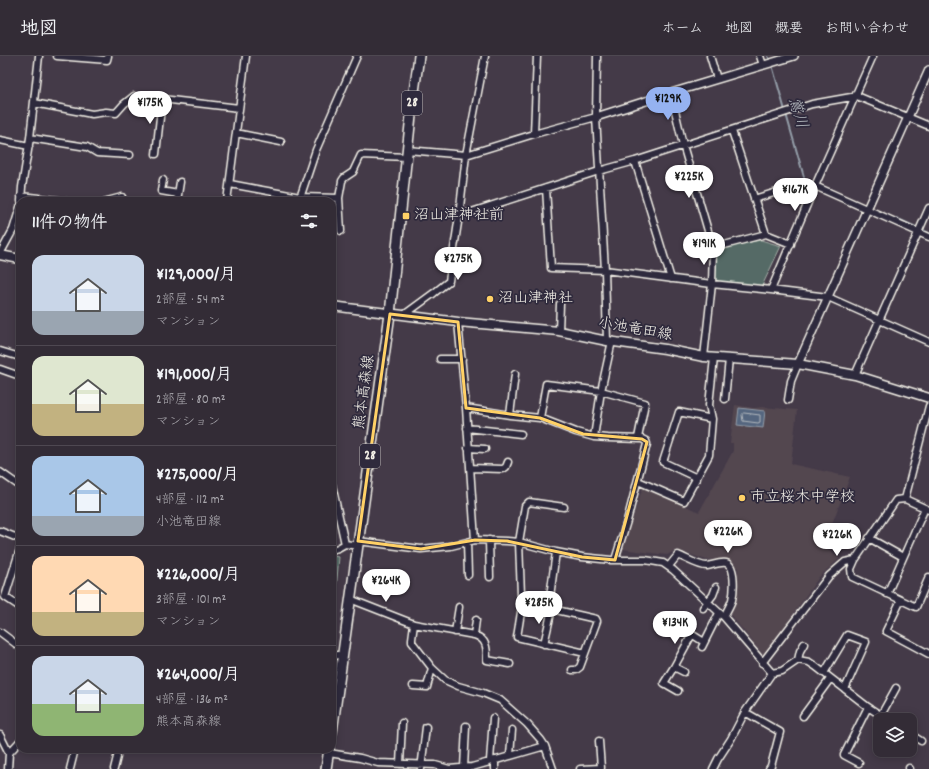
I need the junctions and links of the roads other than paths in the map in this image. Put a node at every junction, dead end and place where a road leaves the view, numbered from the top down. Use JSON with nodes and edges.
{"nodes":[{"id":1,"x":38,"y":56,"type":"edge"},
{"id":2,"x":57,"y":56,"type":"edge"},
{"id":3,"x":108,"y":56,"type":"edge"},
{"id":4,"x":246,"y":56,"type":"edge"},
{"id":5,"x":357,"y":56,"type":"edge"},
{"id":6,"x":419,"y":56,"type":"edge"},
{"id":7,"x":485,"y":56,"type":"edge"},
{"id":8,"x":537,"y":56,"type":"edge"},
{"id":9,"x":597,"y":56,"type":"edge"},
{"id":10,"x":710,"y":56,"type":"edge"},
{"id":11,"x":760,"y":56,"type":"edge"},
{"id":12,"x":794,"y":56,"type":"edge"},
{"id":13,"x":873,"y":56,"type":"edge"},
{"id":14,"x":762,"y":65,"type":"junction"},
{"id":15,"x":929,"y":70,"type":"edge"},
{"id":16,"x":717,"y":79,"type":"junction"},
{"id":17,"x":670,"y":93,"type":"junction"},
{"id":18,"x":134,"y":96,"type":"dead end"},
{"id":19,"x":857,"y":96,"type":"junction"},
{"id":20,"x":34,"y":103,"type":"junction"},
{"id":21,"x":239,"y":108,"type":"junction"},
{"id":22,"x":596,"y":117,"type":"junction"},
{"id":23,"x":908,"y":117,"type":"junction"},
{"id":24,"x":929,"y":126,"type":"edge"},
{"id":25,"x":732,"y":131,"type":"junction"},
{"id":26,"x":236,"y":134,"type":"junction"},
{"id":27,"x":534,"y":134,"type":"junction"},
{"id":28,"x":30,"y":138,"type":"junction"},
{"id":29,"x":0,"y":140,"type":"edge"},
{"id":30,"x":281,"y":142,"type":"dead end"},
{"id":31,"x":683,"y":145,"type":"junction"},
{"id":32,"x":29,"y":146,"type":"junction"},
{"id":33,"x":407,"y":153,"type":"junction"},
{"id":34,"x":156,"y":154,"type":"dead end"},
{"id":35,"x":130,"y":155,"type":"dead end"},
{"id":36,"x":466,"y":155,"type":"junction"},
{"id":37,"x":635,"y":161,"type":"junction"},
{"id":38,"x":599,"y":171,"type":"junction"},
{"id":39,"x":163,"y":180,"type":"dead end"},
{"id":40,"x":180,"y":182,"type":"dead end"},
{"id":41,"x":230,"y":184,"type":"junction"},
{"id":42,"x":815,"y":186,"type":"junction"},
{"id":43,"x":546,"y":188,"type":"junction"},
{"id":44,"x":786,"y":189,"type":"dead end"},
{"id":45,"x":178,"y":194,"type":"junction"},
{"id":46,"x":21,"y":197,"type":"edge"},
{"id":47,"x":178,"y":197,"type":"edge"},
{"id":48,"x":228,"y":197,"type":"edge"},
{"id":49,"x":291,"y":197,"type":"edge"},
{"id":50,"x":301,"y":197,"type":"edge"},
{"id":51,"x":336,"y":198,"type":"edge"},
{"id":52,"x":339,"y":198,"type":"junction"},
{"id":53,"x":754,"y":199,"type":"junction"},
{"id":54,"x":867,"y":208,"type":"junction"},
{"id":55,"x":929,"y":208,"type":"edge"},
{"id":56,"x":459,"y":216,"type":"junction"},
{"id":57,"x":16,"y":220,"type":"edge"},
{"id":58,"x":341,"y":231,"type":"dead end"},
{"id":59,"x":918,"y":232,"type":"junction"},
{"id":60,"x":766,"y":234,"type":"junction"},
{"id":61,"x":929,"y":237,"type":"edge"},
{"id":62,"x":791,"y":244,"type":"junction"},
{"id":63,"x":713,"y":248,"type":"junction"},
{"id":64,"x":0,"y":255,"type":"edge"},
{"id":65,"x":16,"y":258,"type":"edge"},
{"id":66,"x":605,"y":270,"type":"junction"},
{"id":67,"x":671,"y":278,"type":"junction"},
{"id":68,"x":712,"y":284,"type":"junction"},
{"id":69,"x":771,"y":290,"type":"junction"},
{"id":70,"x":828,"y":297,"type":"junction"},
{"id":71,"x":560,"y":304,"type":"dead end"},
{"id":72,"x":336,"y":307,"type":"edge"},
{"id":73,"x":390,"y":314,"type":"junction"},
{"id":74,"x":404,"y":315,"type":"junction"},
{"id":75,"x":879,"y":320,"type":"junction"},
{"id":76,"x":458,"y":322,"type":"junction"},
{"id":77,"x":559,"y":331,"type":"junction"},
{"id":78,"x":928,"y":339,"type":"edge"},
{"id":79,"x":610,"y":341,"type":"junction"},
{"id":80,"x":0,"y":351,"type":"edge"},
{"id":81,"x":16,"y":356,"type":"edge"},
{"id":82,"x":704,"y":357,"type":"junction"},
{"id":83,"x":714,"y":358,"type":"junction"},
{"id":84,"x":440,"y":359,"type":"dead end"},
{"id":85,"x":462,"y":359,"type":"junction"},
{"id":86,"x":729,"y":359,"type":"junction"},
{"id":87,"x":798,"y":364,"type":"junction"},
{"id":88,"x":0,"y":369,"type":"edge"},
{"id":89,"x":516,"y":374,"type":"dead end"},
{"id":90,"x":16,"y":375,"type":"edge"},
{"id":91,"x":855,"y":375,"type":"junction"},
{"id":92,"x":601,"y":391,"type":"junction"},
{"id":93,"x":725,"y":398,"type":"dead end"},
{"id":94,"x":929,"y":398,"type":"edge"},
{"id":95,"x":788,"y":400,"type":"dead end"},
{"id":96,"x":929,"y":406,"type":"edge"},
{"id":97,"x":466,"y":408,"type":"junction"},
{"id":98,"x":510,"y":415,"type":"junction"},
{"id":99,"x":540,"y":418,"type":"junction"},
{"id":100,"x":712,"y":419,"type":"junction"},
{"id":101,"x":467,"y":428,"type":"junction"},
{"id":102,"x":521,"y":434,"type":"dead end"},
{"id":103,"x":594,"y":436,"type":"junction"},
{"id":104,"x":638,"y":438,"type":"junction"},
{"id":105,"x":468,"y":448,"type":"junction"},
{"id":106,"x":484,"y":449,"type":"dead end"},
{"id":107,"x":508,"y":462,"type":"dead end"},
{"id":108,"x":470,"y":468,"type":"junction"},
{"id":109,"x":0,"y":472,"type":"edge"},
{"id":110,"x":697,"y":478,"type":"junction"},
{"id":111,"x":638,"y":481,"type":"junction"},
{"id":112,"x":16,"y":483,"type":"edge"},
{"id":113,"x":905,"y":499,"type":"junction"},
{"id":114,"x":336,"y":503,"type":"edge"},
{"id":115,"x":564,"y":507,"type":"dead end"},
{"id":116,"x":927,"y":509,"type":"edge"},
{"id":117,"x":0,"y":531,"type":"edge"},
{"id":118,"x":16,"y":537,"type":"edge"},
{"id":119,"x":869,"y":538,"type":"junction"},
{"id":120,"x":475,"y":540,"type":"junction"},
{"id":121,"x":489,"y":540,"type":"junction"},
{"id":122,"x":467,"y":542,"type":"junction"},
{"id":123,"x":519,"y":542,"type":"junction"},
{"id":124,"x":345,"y":544,"type":"junction"},
{"id":125,"x":358,"y":544,"type":"junction"},
{"id":126,"x":336,"y":549,"type":"edge"},
{"id":127,"x":556,"y":552,"type":"junction"},
{"id":128,"x":903,"y":557,"type":"junction"},
{"id":129,"x":615,"y":560,"type":"junction"},
{"id":130,"x":855,"y":560,"type":"junction"},
{"id":131,"x":669,"y":566,"type":"junction"},
{"id":132,"x":16,"y":569,"type":"edge"},
{"id":133,"x":468,"y":575,"type":"dead end"},
{"id":134,"x":929,"y":576,"type":"edge"},
{"id":135,"x":490,"y":577,"type":"dead end"},
{"id":136,"x":716,"y":587,"type":"dead end"},
{"id":137,"x":0,"y":588,"type":"edge"},
{"id":138,"x":6,"y":592,"type":"junction"},
{"id":139,"x":886,"y":594,"type":"junction"},
{"id":140,"x":350,"y":599,"type":"junction"},
{"id":141,"x":901,"y":600,"type":"junction"},
{"id":142,"x":708,"y":602,"type":"junction"},
{"id":143,"x":16,"y":604,"type":"edge"},
{"id":144,"x":459,"y":607,"type":"dead end"},
{"id":145,"x":703,"y":608,"type":"dead end"},
{"id":146,"x":552,"y":609,"type":"junction"},
{"id":147,"x":721,"y":615,"type":"junction"},
{"id":148,"x":476,"y":620,"type":"dead end"},
{"id":149,"x":414,"y":624,"type":"junction"},
{"id":150,"x":0,"y":632,"type":"edge"},
{"id":151,"x":455,"y":632,"type":"junction"},
{"id":152,"x":474,"y":635,"type":"junction"},
{"id":153,"x":16,"y":644,"type":"edge"},
{"id":154,"x":544,"y":644,"type":"junction"},
{"id":155,"x":804,"y":644,"type":"dead end"},
{"id":156,"x":585,"y":653,"type":"junction"},
{"id":157,"x":929,"y":654,"type":"edge"},
{"id":158,"x":798,"y":660,"type":"junction"},
{"id":159,"x":762,"y":662,"type":"junction"},
{"id":160,"x":510,"y":664,"type":"dead end"},
{"id":161,"x":674,"y":666,"type":"junction"},
{"id":162,"x":432,"y":668,"type":"junction"},
{"id":163,"x":572,"y":670,"type":"dead end"},
{"id":164,"x":684,"y":672,"type":"dead end"},
{"id":165,"x":772,"y":673,"type":"junction"},
{"id":166,"x":824,"y":673,"type":"junction"},
{"id":167,"x":830,"y":679,"type":"junction"},
{"id":168,"x":413,"y":686,"type":"dead end"},
{"id":169,"x":896,"y":688,"type":"dead end"},
{"id":170,"x":845,"y":689,"type":"junction"},
{"id":171,"x":678,"y":691,"type":"dead end"},
{"id":172,"x":336,"y":702,"type":"edge"},
{"id":173,"x":868,"y":707,"type":"junction"},
{"id":174,"x":745,"y":712,"type":"junction"},
{"id":175,"x":878,"y":713,"type":"edge"},
{"id":176,"x":882,"y":713,"type":"edge"},
{"id":177,"x":803,"y":716,"type":"dead end"},
{"id":178,"x":493,"y":718,"type":"dead end"},
{"id":179,"x":402,"y":722,"type":"dead end"},
{"id":180,"x":466,"y":726,"type":"dead end"},
{"id":181,"x":426,"y":727,"type":"dead end"},
{"id":182,"x":512,"y":730,"type":"dead end"},
{"id":183,"x":0,"y":735,"type":"edge"},
{"id":184,"x":917,"y":738,"type":"edge"},
{"id":185,"x":599,"y":741,"type":"dead end"},
{"id":186,"x":921,"y":741,"type":"dead end"},
{"id":187,"x":16,"y":745,"type":"edge"},
{"id":188,"x":545,"y":746,"type":"junction"},
{"id":189,"x":9,"y":753,"type":"junction"},
{"id":190,"x":74,"y":753,"type":"edge"},
{"id":191,"x":329,"y":753,"type":"edge"},
{"id":192,"x":336,"y":753,"type":"edge"},
{"id":193,"x":510,"y":755,"type":"junction"},
{"id":194,"x":117,"y":757,"type":"dead end"},
{"id":195,"x":493,"y":760,"type":"junction"},
{"id":196,"x":858,"y":763,"type":"dead end"},
{"id":197,"x":400,"y":764,"type":"junction"},
{"id":198,"x":589,"y":766,"type":"edge"},
{"id":199,"x":421,"y":767,"type":"edge"},
{"id":200,"x":464,"y":768,"type":"edge"},
{"id":201,"x":8,"y":769,"type":"edge"},
{"id":202,"x":70,"y":769,"type":"edge"},
{"id":203,"x":114,"y":769,"type":"edge"},
{"id":204,"x":326,"y":769,"type":"edge"},
{"id":205,"x":495,"y":769,"type":"edge"},
{"id":206,"x":553,"y":769,"type":"edge"},
{"id":207,"x":580,"y":769,"type":"edge"},
{"id":208,"x":601,"y":769,"type":"edge"},
{"id":209,"x":713,"y":769,"type":"edge"},
{"id":210,"x":769,"y":769,"type":"edge"}],
"edges":[{"from":1,"to":20,"type":"street"},
{"from":2,"to":3,"type":"street"},
{"from":4,"to":21,"type":"street"},
{"from":5,"to":50,"type":"street"},
{"from":6,"to":33,"type":"main road","name":"熊本高森線","number":"28"},
{"from":7,"to":36,"type":"street"},
{"from":8,"to":27,"type":"street"},
{"from":9,"to":22,"type":"street"},
{"from":10,"to":16,"type":"street"},
{"from":11,"to":14,"type":"street"},
{"from":12,"to":14,"type":"street"},
{"from":13,"to":19,"type":"street"},
{"from":14,"to":16,"type":"street"},
{"from":15,"to":23,"type":"street"},
{"from":16,"to":17,"type":"street"},
{"from":17,"to":22,"type":"street"},
{"from":17,"to":31,"type":"street"},
{"from":18,"to":20,"type":"street"},
{"from":19,"to":23,"type":"street"},
{"from":19,"to":25,"type":"street"},
{"from":19,"to":42,"type":"street"},
{"from":20,"to":28,"type":"street"},
{"from":21,"to":26,"type":"street"},
{"from":21,"to":34,"type":"street"},
{"from":22,"to":27,"type":"street"},
{"from":22,"to":38,"type":"street"},
{"from":23,"to":24,"type":"street"},
{"from":23,"to":54,"type":"street"},
{"from":25,"to":31,"type":"street"},
{"from":25,"to":53,"type":"street"},
{"from":26,"to":30,"type":"street"},
{"from":26,"to":41,"type":"street"},
{"from":27,"to":36,"type":"street"},
{"from":28,"to":32,"type":"street"},
{"from":28,"to":35,"type":"street"},
{"from":29,"to":32,"type":"street"},
{"from":31,"to":37,"type":"street"},
{"from":31,"to":63,"type":"street"},
{"from":32,"to":46,"type":"street"},
{"from":33,"to":36,"type":"street"},
{"from":33,"to":52,"type":"street"},
{"from":33,"to":73,"type":"main road","name":"熊本高森線","number":"28"},
{"from":36,"to":56,"type":"street"},
{"from":37,"to":38,"type":"street"},
{"from":37,"to":67,"type":"street"},
{"from":38,"to":43,"type":"street"},
{"from":38,"to":66,"type":"street"},
{"from":39,"to":45,"type":"street"},
{"from":40,"to":45,"type":"street"},
{"from":41,"to":48,"type":"street"},
{"from":41,"to":49,"type":"street"},
{"from":42,"to":54,"type":"street"},
{"from":42,"to":62,"type":"street"},
{"from":43,"to":56,"type":"street"},
{"from":43,"to":66,"type":"street"},
{"from":44,"to":53,"type":"street"},
{"from":45,"to":47,"type":"street"},
{"from":51,"to":52,"type":"street"},
{"from":52,"to":58,"type":"street"},
{"from":53,"to":60,"type":"street"},
{"from":54,"to":59,"type":"street"},
{"from":54,"to":70,"type":"street"},
{"from":55,"to":59,"type":"street"},
{"from":56,"to":74,"type":"street"},
{"from":57,"to":64,"type":"street"},
{"from":59,"to":61,"type":"street"},
{"from":59,"to":75,"type":"street"},
{"from":60,"to":62,"type":"street"},
{"from":60,"to":63,"type":"street"},
{"from":62,"to":69,"type":"street"},
{"from":63,"to":68,"type":"street"},
{"from":64,"to":65,"type":"main road"},
{"from":66,"to":67,"type":"street"},
{"from":66,"to":79,"type":"street"},
{"from":67,"to":68,"type":"street"},
{"from":68,"to":69,"type":"street"},
{"from":68,"to":82,"type":"street"},
{"from":69,"to":70,"type":"street"},
{"from":70,"to":75,"type":"street"},
{"from":70,"to":87,"type":"street"},
{"from":71,"to":77,"type":"street"},
{"from":72,"to":73,"type":"main road","name":"小池竜田線"},
{"from":73,"to":74,"type":"main road","name":"小池竜田線"},
{"from":73,"to":125,"type":"main road","name":"熊本高森線","number":"28"},
{"from":74,"to":76,"type":"main road","name":"小池竜田線"},
{"from":75,"to":78,"type":"street"},
{"from":75,"to":91,"type":"street"},
{"from":76,"to":77,"type":"main road","name":"小池竜田線"},
{"from":76,"to":85,"type":"street"},
{"from":77,"to":79,"type":"main road","name":"小池竜田線"},
{"from":79,"to":82,"type":"main road","name":"小池竜田線"},
{"from":79,"to":92,"type":"street"},
{"from":80,"to":81,"type":"street"},
{"from":82,"to":83,"type":"main road","name":"小池竜田線"},
{"from":83,"to":86,"type":"main road","name":"小池竜田線"},
{"from":83,"to":100,"type":"street"},
{"from":84,"to":85,"type":"street"},
{"from":85,"to":97,"type":"street"},
{"from":86,"to":87,"type":"main road","name":"小池竜田線"},
{"from":86,"to":93,"type":"street"},
{"from":87,"to":91,"type":"main road","name":"小池竜田線"},
{"from":87,"to":95,"type":"street"},
{"from":88,"to":90,"type":"street"},
{"from":89,"to":98,"type":"street"},
{"from":91,"to":94,"type":"main road","name":"小池竜田線"},
{"from":92,"to":99,"type":"street"},
{"from":92,"to":103,"type":"street"},
{"from":92,"to":104,"type":"street"},
{"from":96,"to":113,"type":"street"},
{"from":97,"to":98,"type":"street"},
{"from":97,"to":101,"type":"street"},
{"from":98,"to":99,"type":"street"},
{"from":99,"to":103,"type":"street"},
{"from":100,"to":110,"type":"street"},
{"from":100,"to":110,"type":"street"},
{"from":101,"to":102,"type":"street"},
{"from":101,"to":105,"type":"street"},
{"from":103,"to":104,"type":"street"},
{"from":104,"to":111,"type":"street"},
{"from":105,"to":106,"type":"street"},
{"from":105,"to":108,"type":"street"},
{"from":107,"to":108,"type":"street"},
{"from":108,"to":120,"type":"street"},
{"from":109,"to":112,"type":"street"},
{"from":110,"to":111,"type":"street"},
{"from":111,"to":129,"type":"street"},
{"from":113,"to":116,"type":"street"},
{"from":113,"to":119,"type":"street"},
{"from":114,"to":124,"type":"street"},
{"from":115,"to":123,"type":"street"},
{"from":116,"to":128,"type":"street"},
{"from":117,"to":118,"type":"street"},
{"from":119,"to":128,"type":"street"},
{"from":119,"to":130,"type":"street"},
{"from":120,"to":121,"type":"street"},
{"from":120,"to":122,"type":"street"},
{"from":121,"to":123,"type":"street"},
{"from":121,"to":135,"type":"street"},
{"from":122,"to":125,"type":"street"},
{"from":122,"to":133,"type":"street"},
{"from":123,"to":127,"type":"street"},
{"from":123,"to":154,"type":"street"},
{"from":124,"to":125,"type":"street"},
{"from":124,"to":126,"type":"street"},
{"from":125,"to":140,"type":"main road","name":"熊本高森線","number":"28"},
{"from":127,"to":129,"type":"street"},
{"from":127,"to":146,"type":"street"},
{"from":128,"to":139,"type":"street"},
{"from":129,"to":131,"type":"street"},
{"from":130,"to":139,"type":"street"},
{"from":130,"to":159,"type":"street"},
{"from":131,"to":142,"type":"street"},
{"from":131,"to":147,"type":"street"},
{"from":132,"to":138,"type":"street"},
{"from":134,"to":141,"type":"street"},
{"from":136,"to":142,"type":"street"},
{"from":137,"to":138,"type":"street"},
{"from":138,"to":143,"type":"street"},
{"from":139,"to":141,"type":"street"},
{"from":140,"to":149,"type":"street"},
{"from":140,"to":172,"type":"main road","name":"熊本高森線","number":"28"},
{"from":141,"to":157,"type":"street"},
{"from":142,"to":145,"type":"street"},
{"from":142,"to":147,"type":"street"},
{"from":144,"to":151,"type":"street"},
{"from":146,"to":154,"type":"street"},
{"from":146,"to":156,"type":"street"},
{"from":147,"to":159,"type":"street"},
{"from":147,"to":161,"type":"street"},
{"from":148,"to":152,"type":"street"},
{"from":149,"to":151,"type":"street"},
{"from":149,"to":162,"type":"street"},
{"from":150,"to":153,"type":"street"},
{"from":151,"to":152,"type":"street"},
{"from":152,"to":160,"type":"street"},
{"from":154,"to":156,"type":"street"},
{"from":155,"to":158,"type":"street"},
{"from":156,"to":163,"type":"street"},
{"from":158,"to":165,"type":"street"},
{"from":158,"to":166,"type":"street"},
{"from":159,"to":165,"type":"street"},
{"from":161,"to":164,"type":"street"},
{"from":161,"to":171,"type":"street"},
{"from":162,"to":168,"type":"street"},
{"from":162,"to":188,"type":"street"},
{"from":165,"to":174,"type":"street"},
{"from":166,"to":167,"type":"street"},
{"from":166,"to":170,"type":"street"},
{"from":167,"to":170,"type":"street"},
{"from":167,"to":177,"type":"street"},
{"from":169,"to":176,"type":"street"},
{"from":170,"to":173,"type":"street"},
{"from":173,"to":175,"type":"street"},
{"from":173,"to":196,"type":"street"},
{"from":174,"to":209,"type":"street"},
{"from":174,"to":210,"type":"street"},
{"from":178,"to":195,"type":"street"},
{"from":179,"to":197,"type":"street"},
{"from":180,"to":200,"type":"street"},
{"from":181,"to":199,"type":"street"},
{"from":182,"to":193,"type":"street"},
{"from":183,"to":189,"type":"street"},
{"from":184,"to":186,"type":"street"},
{"from":185,"to":208,"type":"street"},
{"from":187,"to":189,"type":"street"},
{"from":188,"to":193,"type":"street"},
{"from":188,"to":206,"type":"street"},
{"from":189,"to":201,"type":"street"},
{"from":190,"to":202,"type":"street"},
{"from":191,"to":204,"type":"main road"},
{"from":192,"to":197,"type":"street"},
{"from":193,"to":195,"type":"street"},
{"from":194,"to":203,"type":"street"},
{"from":195,"to":200,"type":"street"},
{"from":195,"to":205,"type":"street"},
{"from":197,"to":199,"type":"street"},
{"from":198,"to":207,"type":"street"},
{"from":198,"to":208,"type":"street"},
{"from":199,"to":200,"type":"street"}]}
